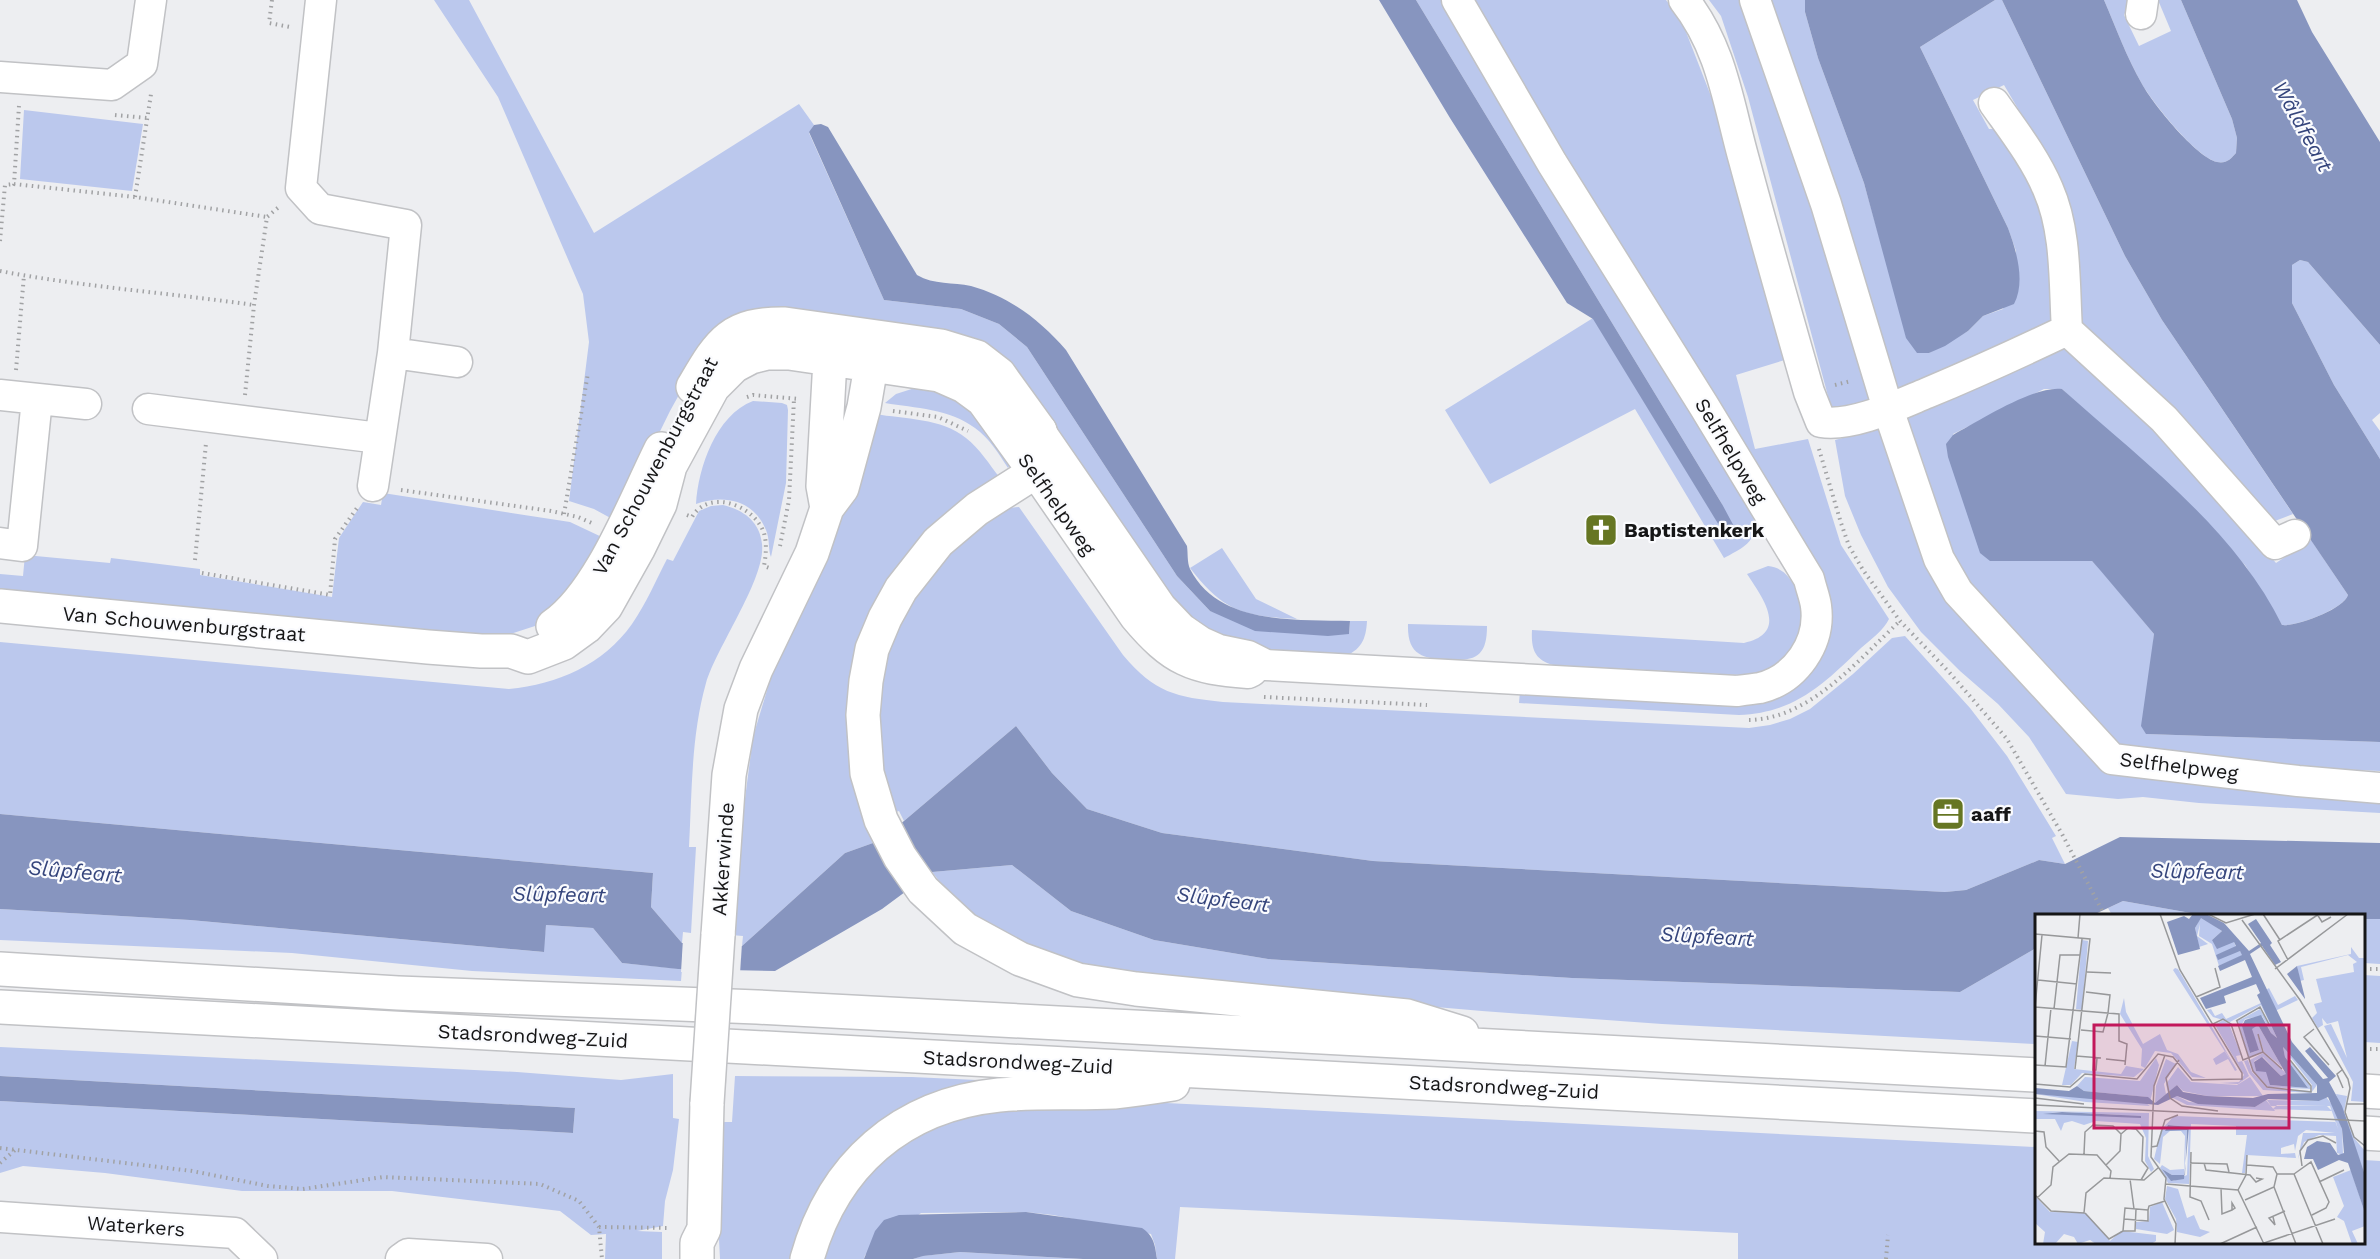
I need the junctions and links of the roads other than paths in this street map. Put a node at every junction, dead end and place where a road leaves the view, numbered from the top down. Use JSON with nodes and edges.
{"nodes":[{"id":1,"x":151,"y":0,"type":"edge"},
{"id":2,"x":321,"y":0,"type":"edge"},
{"id":3,"x":1457,"y":0,"type":"edge"},
{"id":4,"x":1684,"y":0,"type":"edge"},
{"id":5,"x":1755,"y":0,"type":"edge"},
{"id":6,"x":10,"y":78,"type":"edge"},
{"id":7,"x":1994,"y":103,"type":"dead end"},
{"id":8,"x":2067,"y":330,"type":"junction"},
{"id":9,"x":854,"y":335,"type":"junction"},
{"id":10,"x":393,"y":352,"type":"junction"},
{"id":11,"x":830,"y":360,"type":"junction"},
{"id":12,"x":457,"y":362,"type":"dead end"},
{"id":13,"x":871,"y":366,"type":"junction"},
{"id":14,"x":17,"y":397,"type":"edge"},
{"id":15,"x":86,"y":404,"type":"dead end"},
{"id":16,"x":148,"y":409,"type":"dead end"},
{"id":17,"x":1888,"y":410,"type":"junction"},
{"id":18,"x":1040,"y":430,"type":"junction"},
{"id":19,"x":379,"y":438,"type":"junction"},
{"id":20,"x":1035,"y":472,"type":"junction"},
{"id":21,"x":373,"y":486,"type":"road end"},
{"id":22,"x":827,"y":508,"type":"junction"},
{"id":23,"x":2295,"y":534,"type":"dead end"},
{"id":24,"x":0,"y":543,"type":"edge"},
{"id":25,"x":0,"y":606,"type":"edge"},
{"id":26,"x":511,"y":651,"type":"junction"},
{"id":27,"x":1266,"y":665,"type":"junction"},
{"id":28,"x":2380,"y":788,"type":"edge"},
{"id":29,"x":0,"y":969,"type":"edge"},
{"id":30,"x":0,"y":1008,"type":"edge"},
{"id":31,"x":1512,"y":1048,"type":"junction"},
{"id":32,"x":1264,"y":1073,"type":"junction"},
{"id":33,"x":2035,"y":1075,"type":"edge"},
{"id":34,"x":2365,"y":1091,"type":"edge"},
{"id":35,"x":2380,"y":1092,"type":"edge"},
{"id":36,"x":2035,"y":1116,"type":"edge"},
{"id":37,"x":2365,"y":1133,"type":"edge"},
{"id":38,"x":2380,"y":1134,"type":"edge"},
{"id":39,"x":0,"y":1216,"type":"edge"},
{"id":40,"x":697,"y":1244,"type":"edge"},
{"id":41,"x":262,"y":1259,"type":"edge"},
{"id":42,"x":402,"y":1259,"type":"edge"},
{"id":43,"x":487,"y":1259,"type":"edge"},
{"id":44,"x":807,"y":1259,"type":"edge"}],
"edges":[{"from":1,"to":6,"type":"street"},
{"from":2,"to":10,"type":"street"},
{"from":3,"to":27,"type":"street","name":"Selfhelpweg"},
{"from":4,"to":17,"type":"street"},
{"from":5,"to":17,"type":"street","name":"Selfhelpweg"},
{"from":7,"to":8,"type":"street"},
{"from":8,"to":17,"type":"street"},
{"from":8,"to":23,"type":"street"},
{"from":9,"to":11,"type":"main road"},
{"from":9,"to":13,"type":"main road"},
{"from":9,"to":18,"type":"main road","name":"Selfhelpweg"},
{"from":9,"to":26,"type":"main road","name":"Van Schouwenburgstraat"},
{"from":10,"to":12,"type":"street"},
{"from":10,"to":19,"type":"street"},
{"from":11,"to":13,"type":"main road","name":"Selfhelpweg"},
{"from":11,"to":22,"type":"main road","name":"Akkerwinde"},
{"from":11,"to":26,"type":"main road","name":"Van Schouwenburgstraat"},
{"from":13,"to":20,"type":"main road","name":"Selfhelpweg"},
{"from":13,"to":22,"type":"main road","name":"Akkerwinde"},
{"from":14,"to":15,"type":"street"},
{"from":14,"to":24,"type":"street"},
{"from":16,"to":19,"type":"street"},
{"from":17,"to":28,"type":"street","name":"Selfhelpweg"},
{"from":18,"to":20,"type":"main road"},
{"from":18,"to":27,"type":"street","name":"Selfhelpweg"},
{"from":19,"to":21,"type":"street"},
{"from":20,"to":27,"type":"street","name":"Selfhelpweg"},
{"from":20,"to":31,"type":"main road"},
{"from":22,"to":40,"type":"main road","name":"Akkerwinde","bridge":true},
{"from":25,"to":26,"type":"main road","name":"Van Schouwenburgstraat"},
{"from":29,"to":31,"type":"main road","name":"Stadsrondweg-Zuid"},
{"from":30,"to":32,"type":"main road","name":"Stadsrondweg-Zuid"},
{"from":31,"to":33,"type":"main road","name":"Stadsrondweg-Zuid"},
{"from":32,"to":36,"type":"main road","name":"Stadsrondweg-Zuid"},
{"from":32,"to":44,"type":"main road"},
{"from":34,"to":35,"type":"main road"},
{"from":37,"to":38,"type":"main road"},
{"from":39,"to":41,"type":"street","name":"Waterkers"},
{"from":42,"to":43,"type":"street"}]}
